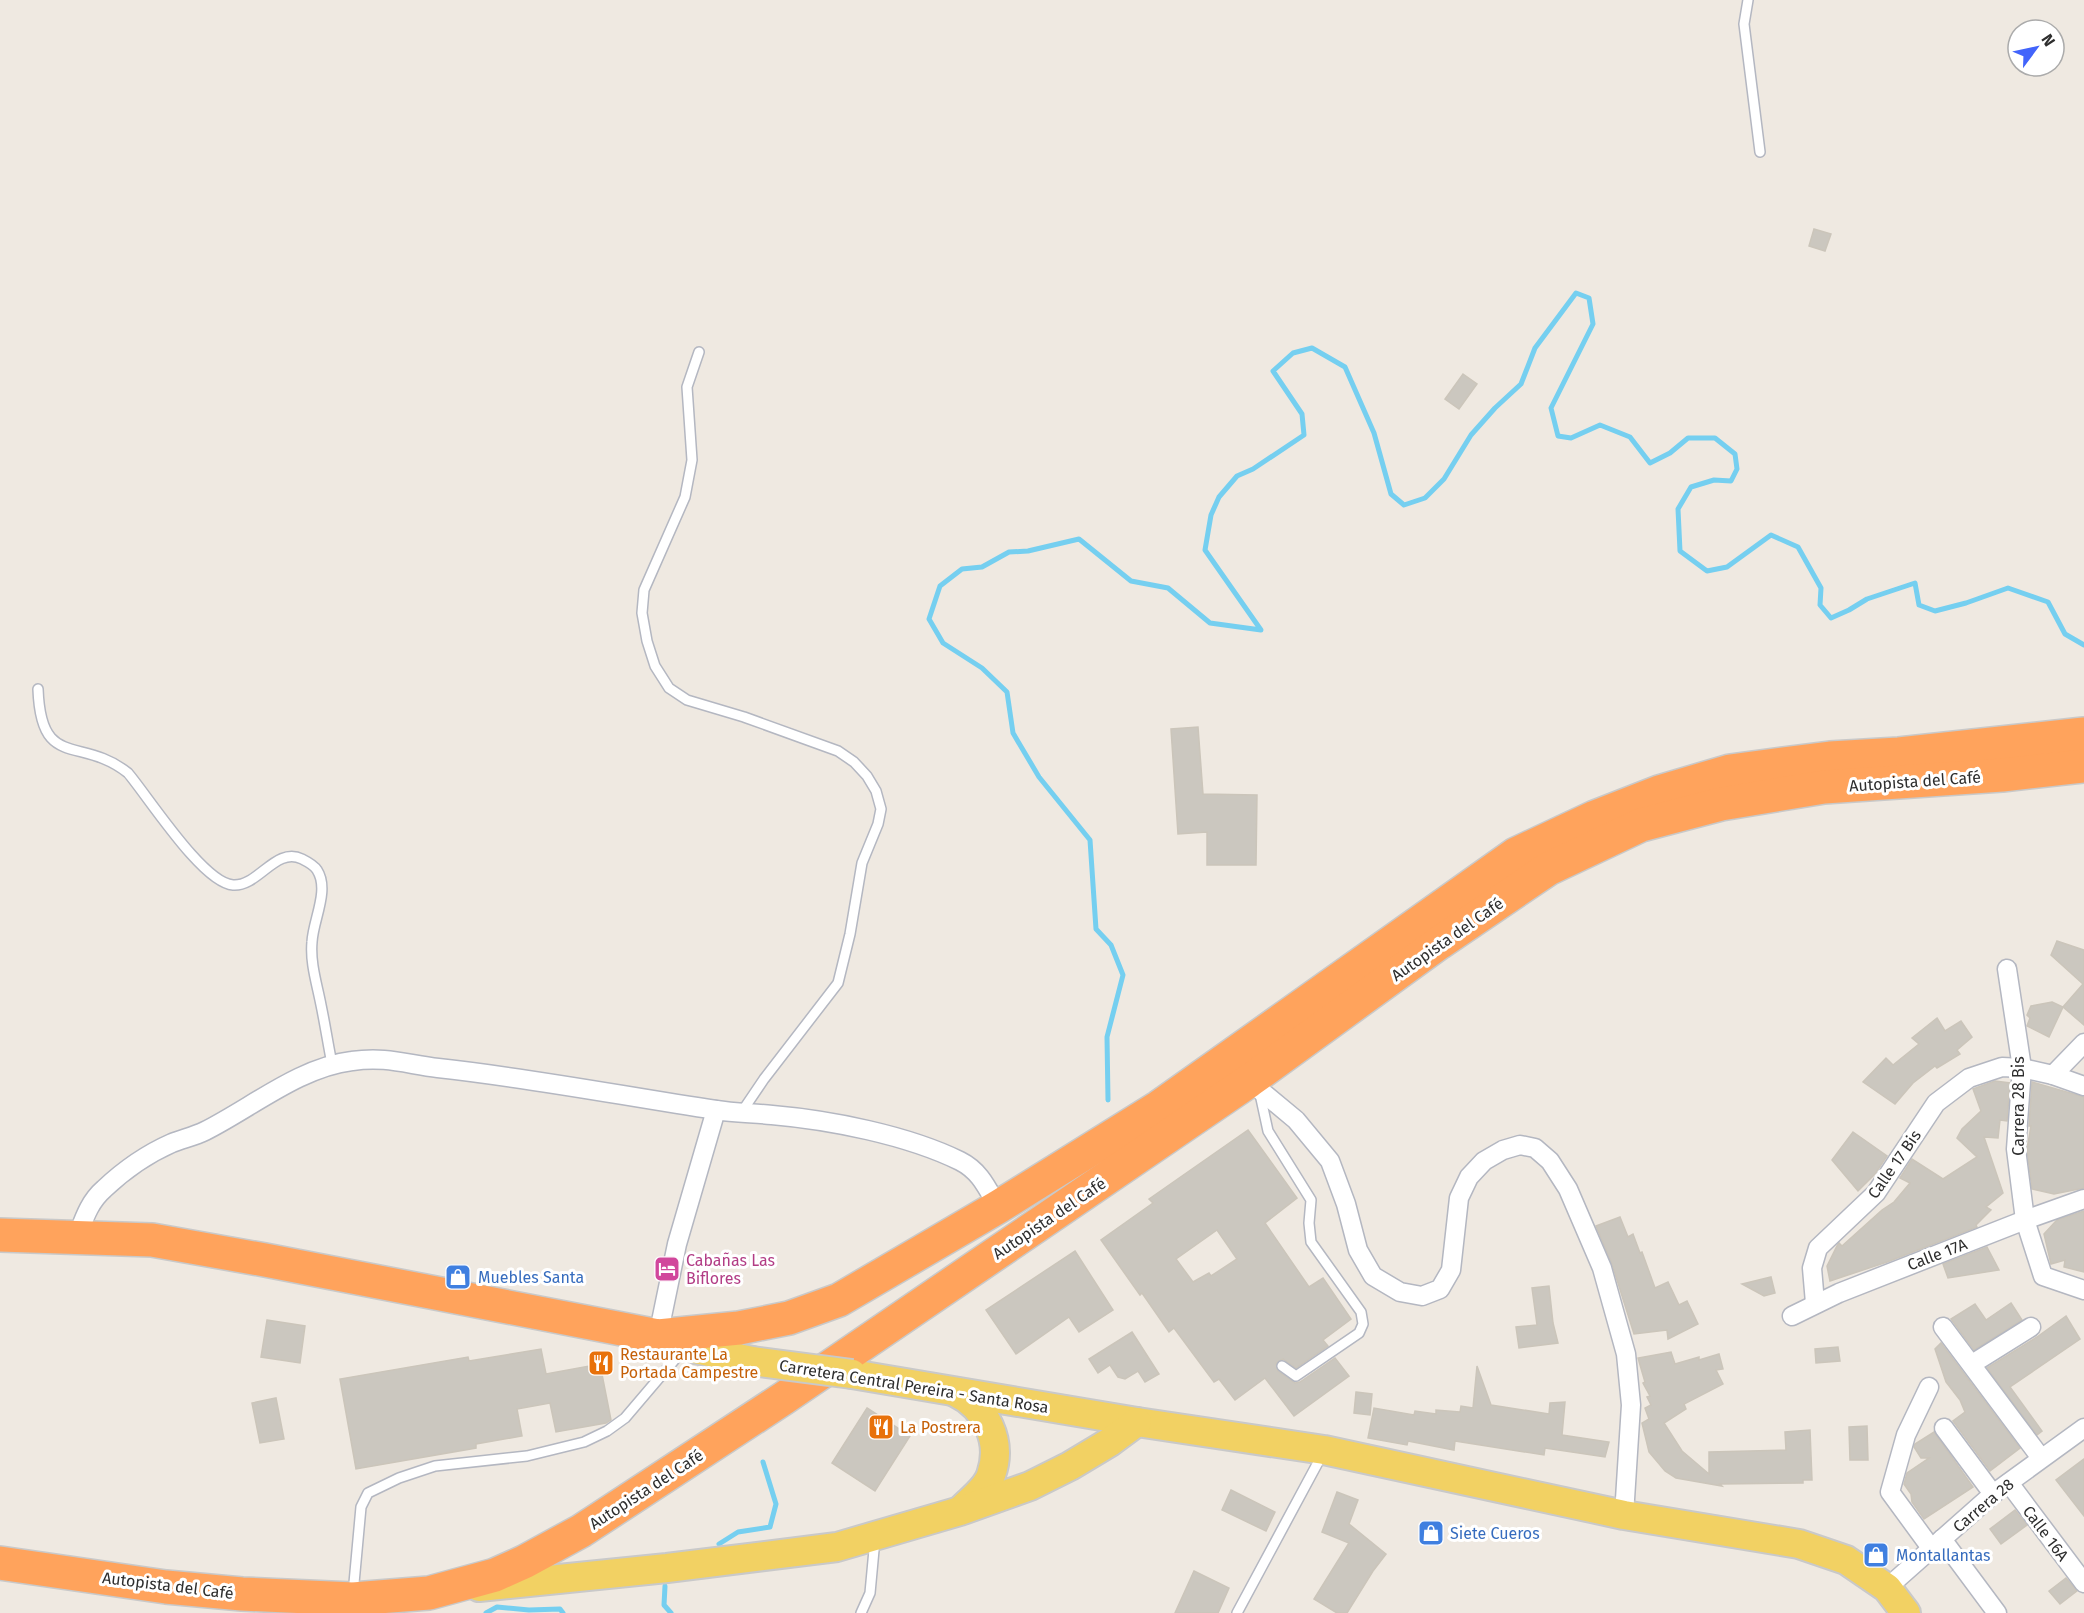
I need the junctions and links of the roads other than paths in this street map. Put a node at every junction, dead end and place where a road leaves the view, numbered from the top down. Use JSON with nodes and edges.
{"nodes":[{"id":1,"x":1748,"y":0,"type":"edge"},
{"id":2,"x":1760,"y":152,"type":"dead end"},
{"id":3,"x":699,"y":352,"type":"dead end"},
{"id":4,"x":38,"y":689,"type":"dead end"},
{"id":5,"x":2084,"y":734,"type":"edge"},
{"id":6,"x":2084,"y":766,"type":"edge"},
{"id":7,"x":2007,"y":969,"type":"dead end"},
{"id":8,"x":2084,"y":1043,"type":"edge"},
{"id":9,"x":332,"y":1064,"type":"junction"},
{"id":10,"x":2022,"y":1068,"type":"junction"},
{"id":11,"x":2053,"y":1075,"type":"junction"},
{"id":12,"x":1254,"y":1086,"type":"junction"},
{"id":13,"x":2084,"y":1086,"type":"edge"},
{"id":14,"x":716,"y":1110,"type":"junction"},
{"id":15,"x":741,"y":1113,"type":"junction"},
{"id":16,"x":2084,"y":1199,"type":"edge"},
{"id":17,"x":998,"y":1207,"type":"junction"},
{"id":18,"x":2025,"y":1220,"type":"junction"},
{"id":19,"x":0,"y":1235,"type":"edge"},
{"id":20,"x":77,"y":1237,"type":"junction"},
{"id":21,"x":2084,"y":1290,"type":"edge"},
{"id":22,"x":1815,"y":1303,"type":"junction"},
{"id":23,"x":1792,"y":1316,"type":"dead end"},
{"id":24,"x":2031,"y":1327,"type":"dead end"},
{"id":25,"x":1943,"y":1328,"type":"dead end"},
{"id":26,"x":672,"y":1342,"type":"junction"},
{"id":27,"x":1972,"y":1364,"type":"junction"},
{"id":28,"x":1282,"y":1366,"type":"dead end"},
{"id":29,"x":1929,"y":1387,"type":"dead end"},
{"id":30,"x":954,"y":1392,"type":"junction"},
{"id":31,"x":1137,"y":1422,"type":"junction"},
{"id":32,"x":1944,"y":1428,"type":"dead end"},
{"id":33,"x":2080,"y":1438,"type":"edge"},
{"id":34,"x":1324,"y":1450,"type":"junction"},
{"id":35,"x":2042,"y":1458,"type":"junction"},
{"id":36,"x":2009,"y":1483,"type":"junction"},
{"id":37,"x":1994,"y":1494,"type":"junction"},
{"id":38,"x":960,"y":1511,"type":"junction"},
{"id":39,"x":1624,"y":1515,"type":"junction"},
{"id":40,"x":875,"y":1536,"type":"junction"},
{"id":41,"x":1937,"y":1544,"type":"junction"},
{"id":42,"x":0,"y":1563,"type":"edge"},
{"id":43,"x":2084,"y":1583,"type":"edge"},
{"id":44,"x":1887,"y":1588,"type":"junction"},
{"id":45,"x":429,"y":1593,"type":"junction"},
{"id":46,"x":353,"y":1599,"type":"junction"},
{"id":47,"x":861,"y":1613,"type":"edge"},
{"id":48,"x":1237,"y":1613,"type":"edge"},
{"id":49,"x":1906,"y":1613,"type":"edge"},
{"id":50,"x":1997,"y":1613,"type":"edge"}],
"edges":[{"from":1,"to":2,"type":"lane"},
{"from":3,"to":15,"type":"lane"},
{"from":4,"to":9,"type":"lane"},
{"from":5,"to":17,"type":"highway","name":"Autopista del Café"},
{"from":6,"to":12,"type":"highway","name":"Autopista del Café"},
{"from":7,"to":10,"type":"street","name":"Carrera 28 Bis"},
{"from":8,"to":11,"type":"street"},
{"from":9,"to":14,"type":"street"},
{"from":9,"to":20,"type":"street"},
{"from":10,"to":11,"type":"street","name":"Calle 17 Bis"},
{"from":10,"to":18,"type":"street","name":"Carrera 28 Bis"},
{"from":10,"to":22,"type":"street","name":"Calle 17 Bis"},
{"from":11,"to":13,"type":"street","name":"Calle 17 Bis"},
{"from":12,"to":28,"type":"lane"},
{"from":12,"to":39,"type":"street"},
{"from":12,"to":45,"type":"highway","name":"Autopista del Café"},
{"from":14,"to":15,"type":"street"},
{"from":14,"to":26,"type":"street"},
{"from":15,"to":17,"type":"street"},
{"from":16,"to":18,"type":"street","name":"Calle 17A"},
{"from":17,"to":26,"type":"highway","name":"Autopista del Café"},
{"from":18,"to":21,"type":"street","name":"Carrera 28 Bis"},
{"from":18,"to":22,"type":"street","name":"Calle 17A"},
{"from":19,"to":20,"type":"highway","name":"Autopista del Café"},
{"from":20,"to":26,"type":"highway","name":"Autopista del Café"},
{"from":22,"to":23,"type":"street","name":"Calle 17A"},
{"from":24,"to":27,"type":"street"},
{"from":25,"to":27,"type":"street"},
{"from":26,"to":30,"type":"main road","name":"Carretera Central Pereira - Santa Rosa","bridge":true},
{"from":26,"to":46,"type":"lane"},
{"from":27,"to":35,"type":"street"},
{"from":29,"to":41,"type":"street"},
{"from":30,"to":31,"type":"main road","name":"Carretera Central Pereira - Santa Rosa"},
{"from":30,"to":38,"type":"main road"},
{"from":31,"to":34,"type":"main road","name":"Carretera Central Pereira - Santa Rosa"},
{"from":31,"to":38,"type":"main road"},
{"from":32,"to":37,"type":"street"},
{"from":33,"to":35,"type":"street","name":"Carrera 28"},
{"from":34,"to":39,"type":"main road","name":"Carretera Central Pereira - Santa Rosa"},
{"from":34,"to":48,"type":"lane"},
{"from":35,"to":36,"type":"street","name":"Carrera 28"},
{"from":36,"to":37,"type":"street","name":"Carrera 28"},
{"from":36,"to":43,"type":"street","name":"Calle 16A"},
{"from":37,"to":41,"type":"street","name":"Carrera 28"},
{"from":38,"to":40,"type":"main road"},
{"from":39,"to":44,"type":"main road","name":"Carretera Central Pereira - Santa Rosa"},
{"from":40,"to":45,"type":"main road"},
{"from":40,"to":47,"type":"lane"},
{"from":41,"to":44,"type":"street","name":"Carrera 28"},
{"from":41,"to":50,"type":"street"},
{"from":42,"to":46,"type":"highway","name":"Autopista del Café"},
{"from":44,"to":49,"type":"main road","name":"Carretera Central Pereira - Santa Rosa"},
{"from":45,"to":46,"type":"highway","name":"Autopista del Café"}]}
